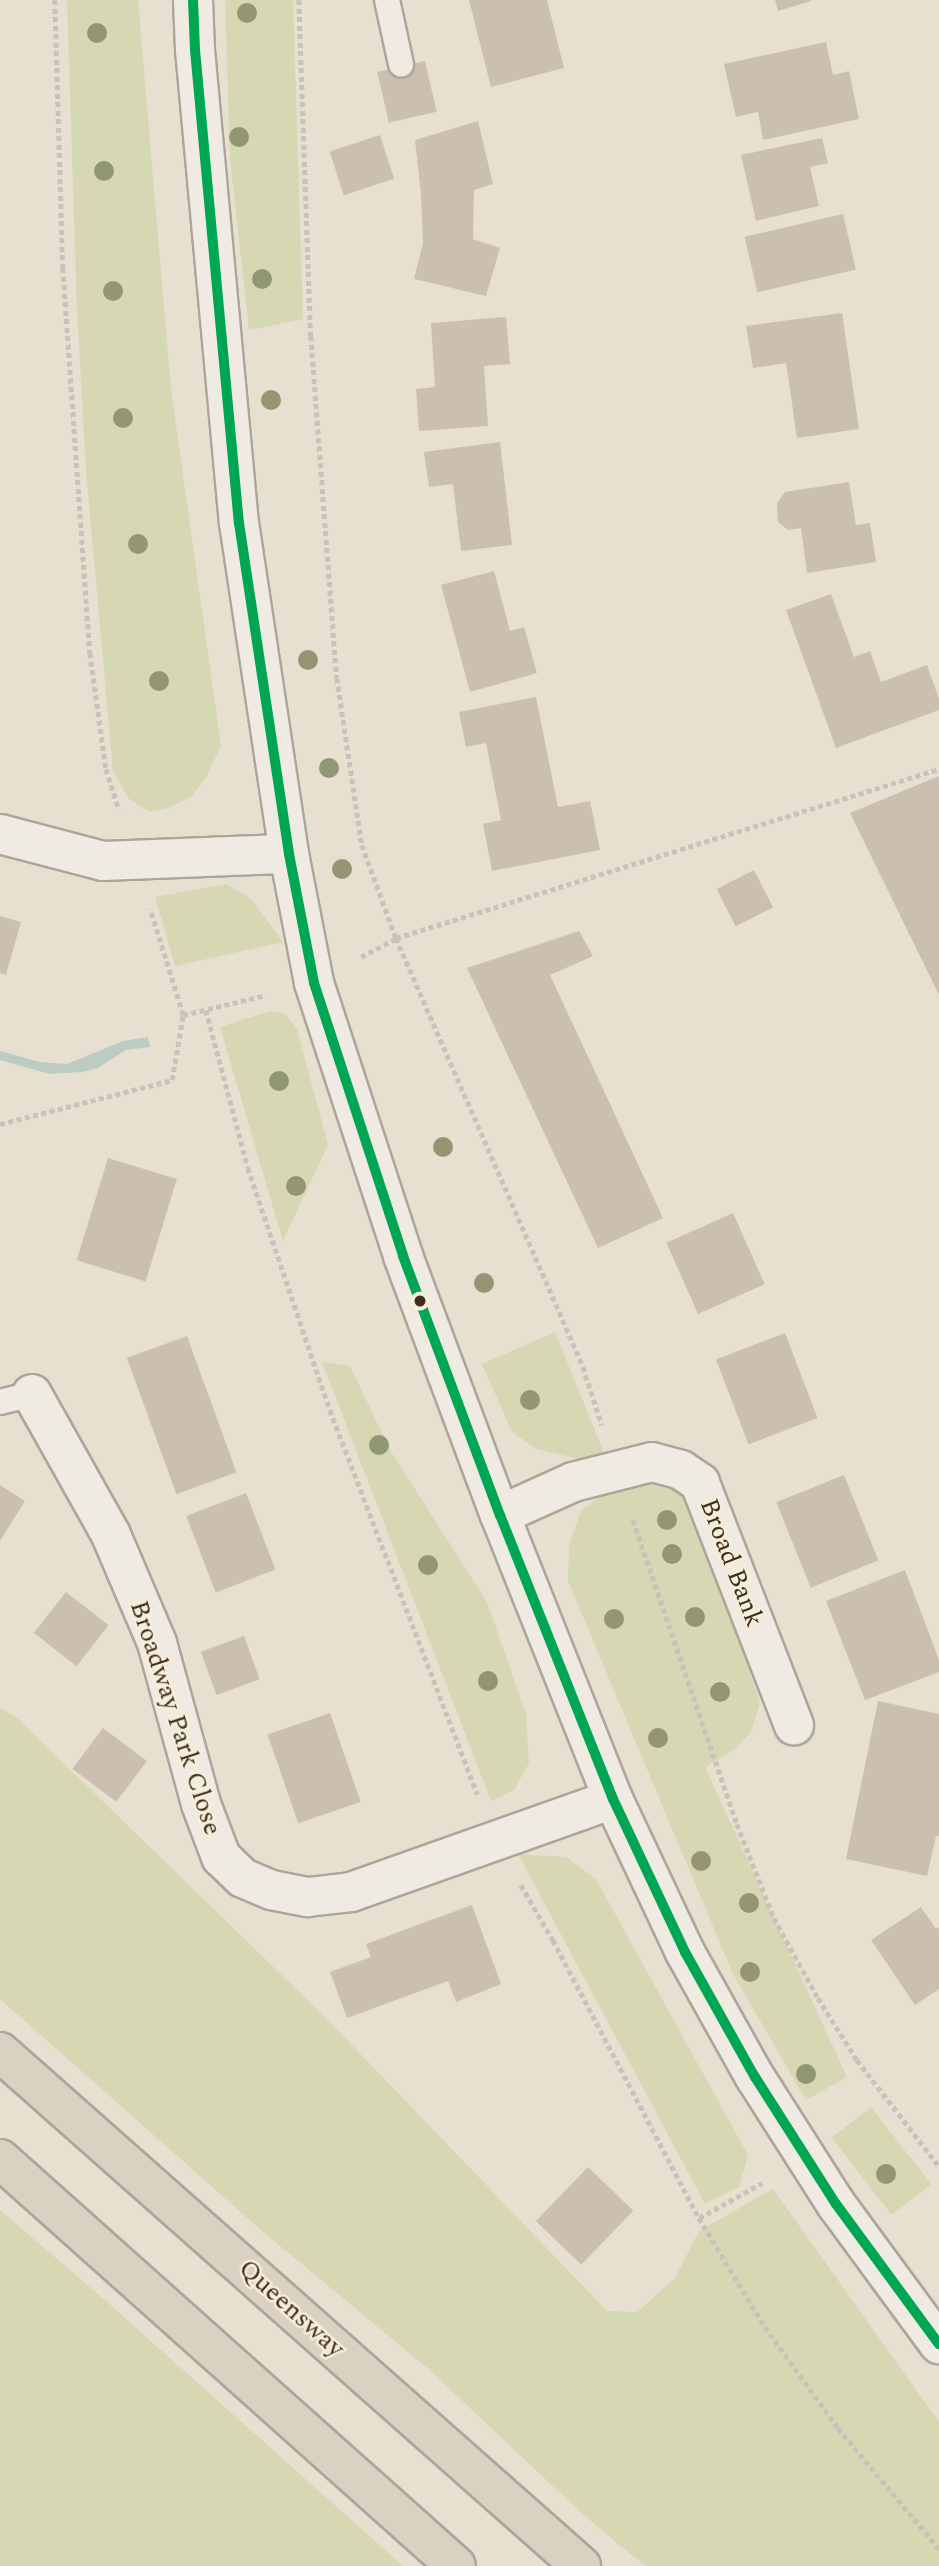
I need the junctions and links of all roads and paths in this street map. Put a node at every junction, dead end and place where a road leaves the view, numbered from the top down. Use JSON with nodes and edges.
{"nodes":[{"id":1,"x":55,"y":0,"type":"edge"},
{"id":2,"x":193,"y":0,"type":"edge"},
{"id":3,"x":299,"y":0,"type":"edge"},
{"id":4,"x":387,"y":0,"type":"edge"},
{"id":5,"x":401,"y":64,"type":"dead end"},
{"id":6,"x":939,"y":769,"type":"edge"},
{"id":7,"x":0,"y":834,"type":"edge"},
{"id":8,"x":289,"y":854,"type":"junction"},
{"id":9,"x":134,"y":859,"type":"junction"},
{"id":10,"x":397,"y":938,"type":"junction"},
{"id":11,"x":314,"y":983,"type":"junction"},
{"id":12,"x":206,"y":1010,"type":"junction"},
{"id":13,"x":183,"y":1015,"type":"junction"},
{"id":14,"x":0,"y":1124,"type":"edge"},
{"id":15,"x":16,"y":1398,"type":"edge"},
{"id":16,"x":616,"y":1469,"type":"junction"},
{"id":17,"x":500,"y":1515,"type":"junction"},
{"id":18,"x":794,"y":1726,"type":"dead end"},
{"id":19,"x":613,"y":1799,"type":"junction"},
{"id":20,"x":495,"y":1841,"type":"junction"},
{"id":21,"x":0,"y":2052,"type":"edge"},
{"id":22,"x":0,"y":2158,"type":"edge"},
{"id":23,"x":806,"y":2158,"type":"junction"},
{"id":24,"x":939,"y":2166,"type":"edge"},
{"id":25,"x":699,"y":2218,"type":"junction"},
{"id":26,"x":939,"y":2344,"type":"edge"},
{"id":27,"x":939,"y":2549,"type":"edge"},
{"id":28,"x":456,"y":2566,"type":"edge"},
{"id":29,"x":581,"y":2566,"type":"edge"}],
"edges":[{"from":1,"to":9,"type":"path"},
{"from":2,"to":8,"type":"street"},
{"from":3,"to":10,"type":"path"},
{"from":4,"to":5,"type":"lane"},
{"from":6,"to":10,"type":"path"},
{"from":7,"to":9,"type":"street"},
{"from":8,"to":9,"type":"street"},
{"from":8,"to":11,"type":"street"},
{"from":9,"to":13,"type":"path"},
{"from":10,"to":11,"type":"path"},
{"from":10,"to":16,"type":"path"},
{"from":11,"to":12,"type":"path"},
{"from":11,"to":17,"type":"street"},
{"from":12,"to":13,"type":"path"},
{"from":12,"to":20,"type":"path"},
{"from":13,"to":14,"type":"path"},
{"from":15,"to":20,"type":"street","name":"Broadway Park Close"},
{"from":16,"to":17,"type":"street","name":"Broad Bank"},
{"from":16,"to":18,"type":"street","name":"Broad Bank"},
{"from":16,"to":24,"type":"path"},
{"from":17,"to":19,"type":"street"},
{"from":19,"to":20,"type":"street","name":"Broadway Park Close"},
{"from":19,"to":23,"type":"street"},
{"from":20,"to":25,"type":"path"},
{"from":21,"to":29,"type":"highway","name":"Queensway"},
{"from":22,"to":28,"type":"highway"},
{"from":23,"to":25,"type":"path"},
{"from":23,"to":26,"type":"street"},
{"from":25,"to":27,"type":"path"}]}
